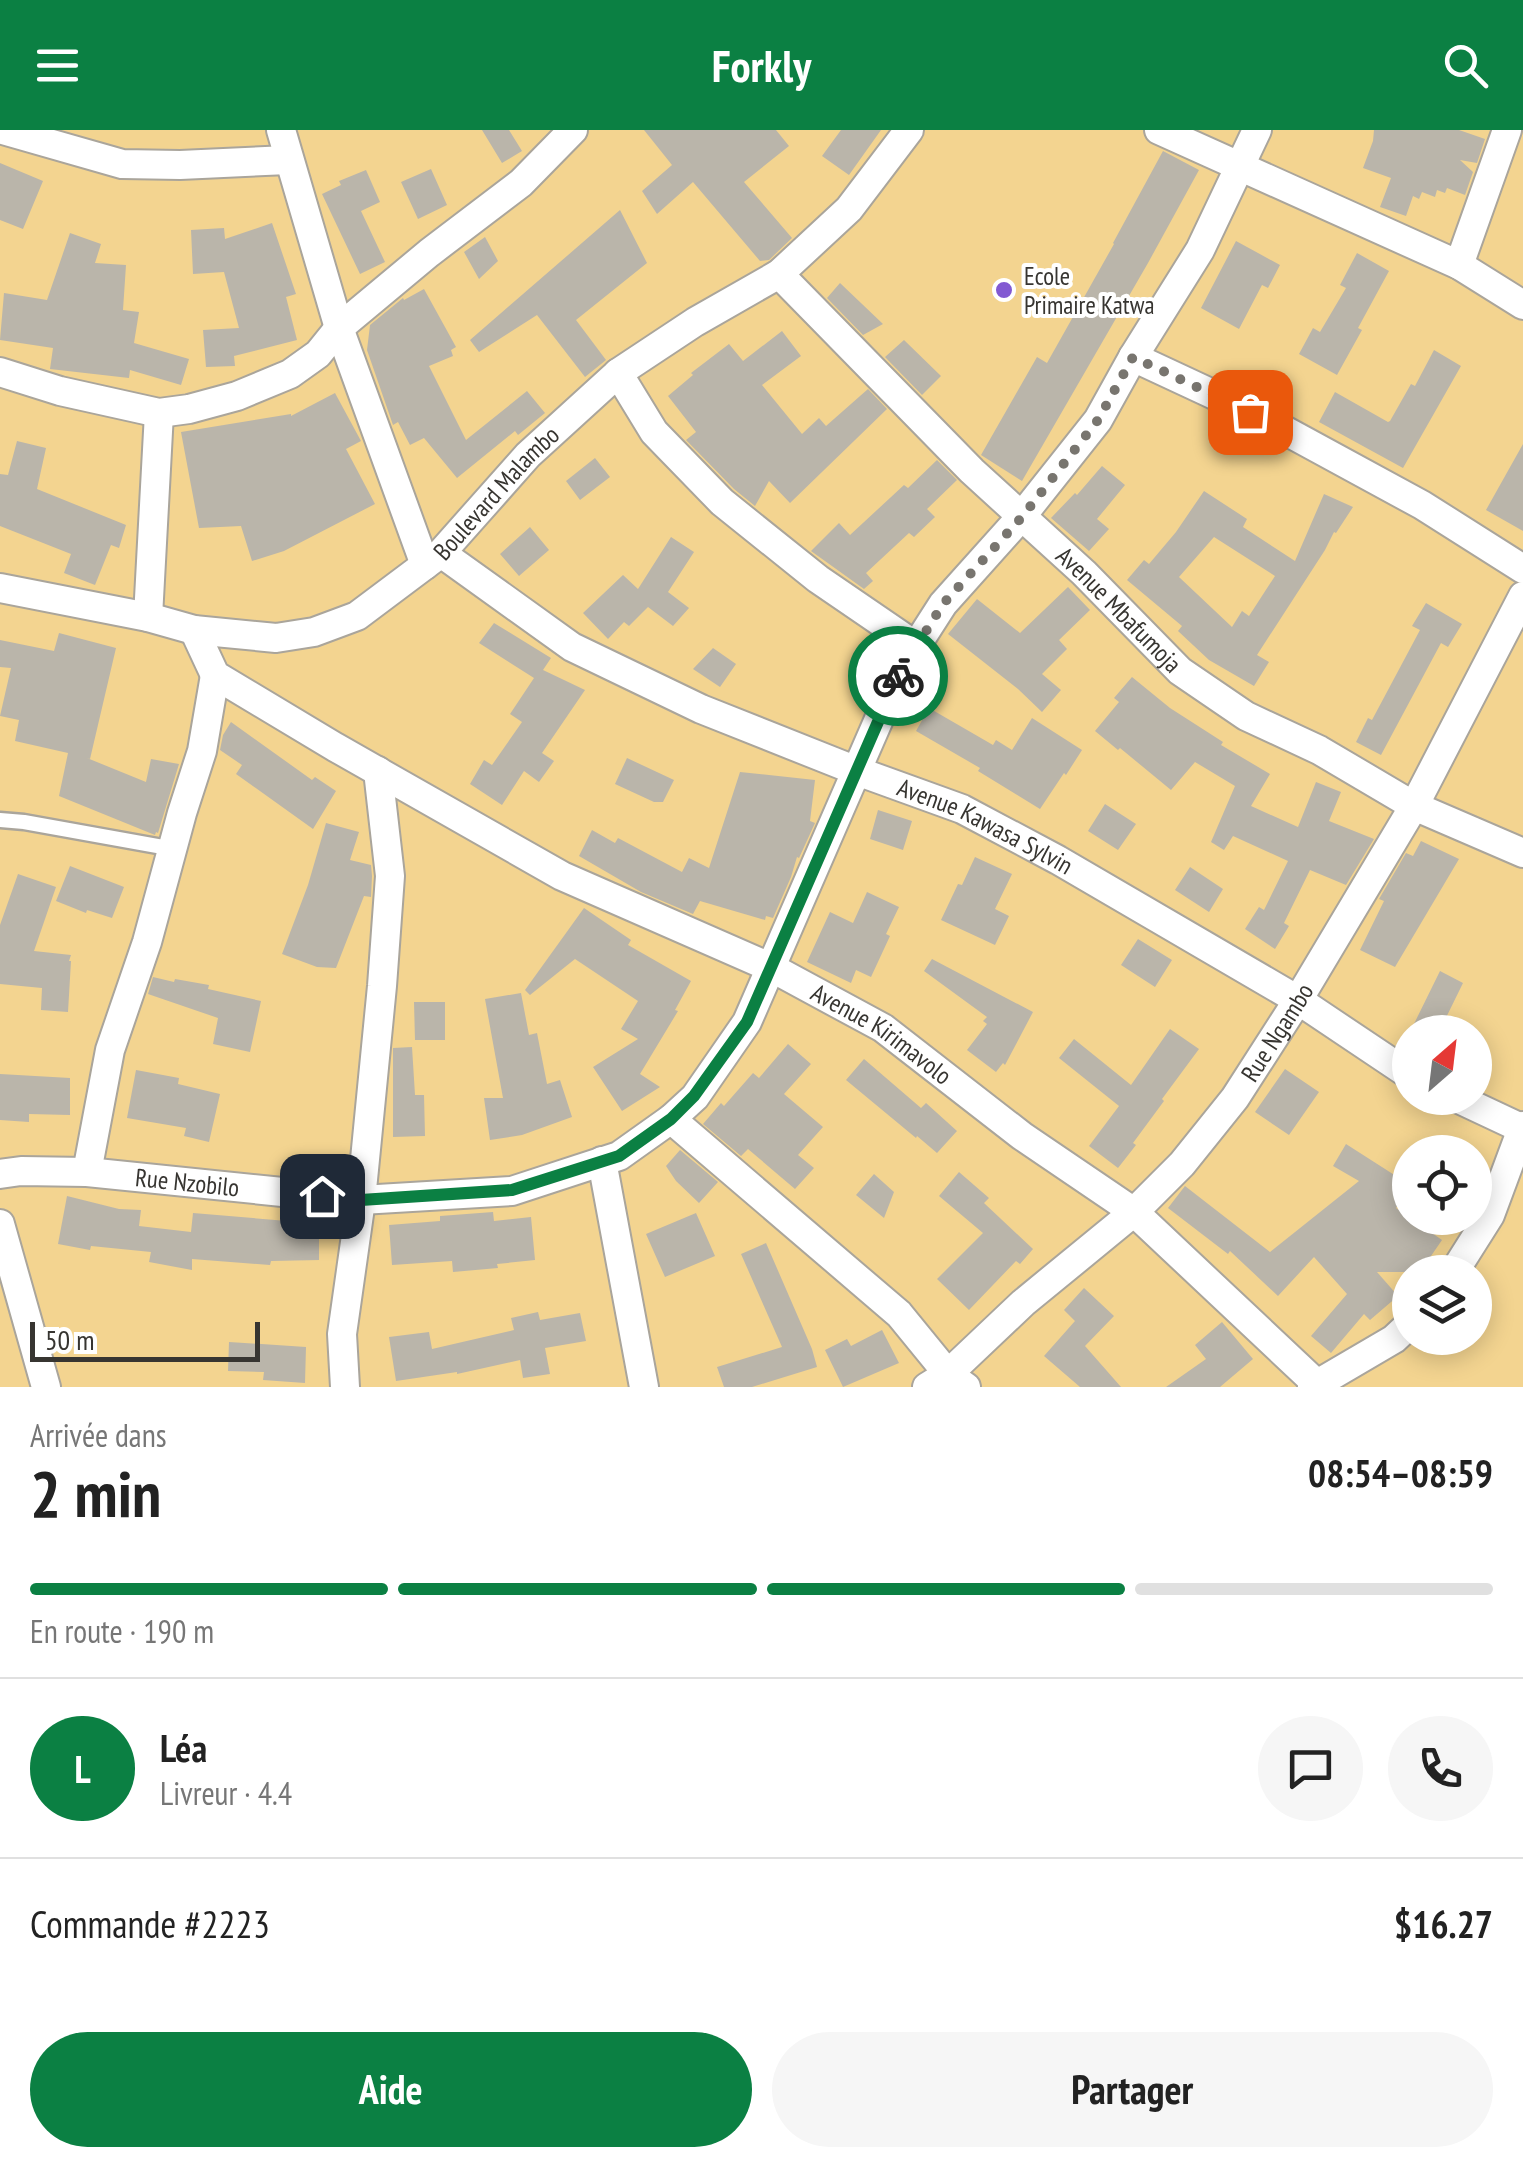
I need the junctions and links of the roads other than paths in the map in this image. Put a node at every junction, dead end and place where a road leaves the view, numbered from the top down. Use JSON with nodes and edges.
{"nodes":[{"id":1,"x":3,"y":130,"type":"edge"},
{"id":2,"x":281,"y":130,"type":"edge"},
{"id":3,"x":573,"y":130,"type":"edge"},
{"id":4,"x":909,"y":130,"type":"edge"},
{"id":5,"x":1159,"y":130,"type":"edge"},
{"id":6,"x":1257,"y":130,"type":"edge"},
{"id":7,"x":1507,"y":130,"type":"edge"},
{"id":8,"x":288,"y":160,"type":"junction"},
{"id":9,"x":1240,"y":165,"type":"junction"},
{"id":10,"x":1459,"y":265,"type":"junction"},
{"id":11,"x":779,"y":274,"type":"junction"},
{"id":12,"x":1523,"y":305,"type":"edge"},
{"id":13,"x":339,"y":328,"type":"junction"},
{"id":14,"x":1133,"y":357,"type":"junction"},
{"id":15,"x":0,"y":372,"type":"edge"},
{"id":16,"x":618,"y":373,"type":"junction"},
{"id":17,"x":159,"y":413,"type":"junction"},
{"id":18,"x":1022,"y":517,"type":"junction"},
{"id":19,"x":433,"y":559,"type":"junction"},
{"id":20,"x":1523,"y":569,"type":"edge"},
{"id":21,"x":0,"y":588,"type":"edge"},
{"id":22,"x":1523,"y":596,"type":"edge"},
{"id":23,"x":148,"y":617,"type":"junction"},
{"id":24,"x":194,"y":630,"type":"junction"},
{"id":25,"x":916,"y":646,"type":"junction"},
{"id":26,"x":214,"y":674,"type":"junction"},
{"id":27,"x":378,"y":771,"type":"junction"},
{"id":28,"x":856,"y":771,"type":"junction"},
{"id":29,"x":1414,"y":806,"type":"junction"},
{"id":30,"x":0,"y":820,"type":"edge"},
{"id":31,"x":174,"y":849,"type":"junction"},
{"id":32,"x":1523,"y":853,"type":"edge"},
{"id":33,"x":772,"y":968,"type":"junction"},
{"id":34,"x":1298,"y":1000,"type":"junction"},
{"id":35,"x":1392,"y":1063,"type":"edge"},
{"id":36,"x":1492,"y":1114,"type":"edge"},
{"id":37,"x":671,"y":1119,"type":"junction"},
{"id":38,"x":1523,"y":1128,"type":"edge"},
{"id":39,"x":602,"y":1161,"type":"junction"},
{"id":40,"x":87,"y":1172,"type":"junction"},
{"id":41,"x":0,"y":1174,"type":"edge"},
{"id":42,"x":361,"y":1200,"type":"junction"},
{"id":43,"x":1134,"y":1212,"type":"junction"},
{"id":44,"x":0,"y":1224,"type":"edge"},
{"id":45,"x":1465,"y":1255,"type":"edge"},
{"id":46,"x":1392,"y":1340,"type":"edge"},
{"id":47,"x":947,"y":1383,"type":"edge"},
{"id":48,"x":1317,"y":1386,"type":"edge"},
{"id":49,"x":46,"y":1387,"type":"edge"},
{"id":50,"x":345,"y":1387,"type":"edge"},
{"id":51,"x":644,"y":1387,"type":"edge"}],
"edges":[{"from":1,"to":8,"type":"street"},
{"from":2,"to":8,"type":"street"},
{"from":3,"to":13,"type":"street"},
{"from":4,"to":11,"type":"street","name":"Boulevard Malambo"},
{"from":5,"to":9,"type":"street"},
{"from":6,"to":9,"type":"street","name":"Rue Nzobilo"},
{"from":7,"to":10,"type":"street"},
{"from":8,"to":13,"type":"street"},
{"from":9,"to":10,"type":"street"},
{"from":9,"to":14,"type":"street","name":"Rue Nzobilo"},
{"from":10,"to":12,"type":"street"},
{"from":11,"to":16,"type":"street","name":"Boulevard Malambo"},
{"from":11,"to":18,"type":"street","name":"Avenue Mbafumoja"},
{"from":13,"to":17,"type":"street"},
{"from":13,"to":19,"type":"street"},
{"from":14,"to":18,"type":"street","name":"Rue Nzobilo"},
{"from":14,"to":20,"type":"street"},
{"from":15,"to":17,"type":"street"},
{"from":16,"to":19,"type":"street","name":"Boulevard Malambo"},
{"from":16,"to":25,"type":"street"},
{"from":17,"to":23,"type":"street"},
{"from":18,"to":25,"type":"street","name":"Rue Nzobilo"},
{"from":18,"to":29,"type":"street","name":"Avenue Mbafumoja"},
{"from":19,"to":24,"type":"street","name":"Boulevard Malambo"},
{"from":19,"to":28,"type":"street","name":"Avenue Kawasa Sylvin"},
{"from":21,"to":23,"type":"street","name":"Boulevard Malambo"},
{"from":22,"to":29,"type":"street","name":"Rue Ngambo"},
{"from":23,"to":24,"type":"street","name":"Boulevard Malambo"},
{"from":24,"to":26,"type":"street"},
{"from":25,"to":28,"type":"street","name":"Rue Nzobilo"},
{"from":26,"to":27,"type":"street","name":"Avenue Kirimavolo"},
{"from":26,"to":31,"type":"street"},
{"from":27,"to":33,"type":"street","name":"Avenue Kirimavolo"},
{"from":27,"to":42,"type":"street"},
{"from":28,"to":33,"type":"street","name":"Rue Nzobilo"},
{"from":28,"to":34,"type":"street","name":"Avenue Kawasa Sylvin"},
{"from":29,"to":32,"type":"street","name":"Avenue Mbafumoja"},
{"from":29,"to":34,"type":"street","name":"Rue Ngambo"},
{"from":30,"to":31,"type":"lane"},
{"from":31,"to":40,"type":"street"},
{"from":33,"to":37,"type":"street","name":"Rue Nzobilo"},
{"from":33,"to":43,"type":"street","name":"Avenue Kirimavolo"},
{"from":34,"to":35,"type":"street","name":"Avenue Kawasa Sylvin"},
{"from":34,"to":43,"type":"street","name":"Rue Ngambo"},
{"from":36,"to":38,"type":"street"},
{"from":37,"to":39,"type":"street","name":"Rue Nzobilo"},
{"from":37,"to":47,"type":"street"},
{"from":38,"to":45,"type":"street"},
{"from":39,"to":42,"type":"street","name":"Rue Nzobilo"},
{"from":39,"to":51,"type":"street"},
{"from":40,"to":41,"type":"street","name":"Rue Nzobilo"},
{"from":40,"to":42,"type":"street","name":"Rue Nzobilo"},
{"from":42,"to":50,"type":"street"},
{"from":43,"to":47,"type":"street","name":"Rue Ngambo"},
{"from":43,"to":48,"type":"street","name":"Avenue Kirimavolo"},
{"from":44,"to":49,"type":"street"},
{"from":46,"to":48,"type":"street"}]}
